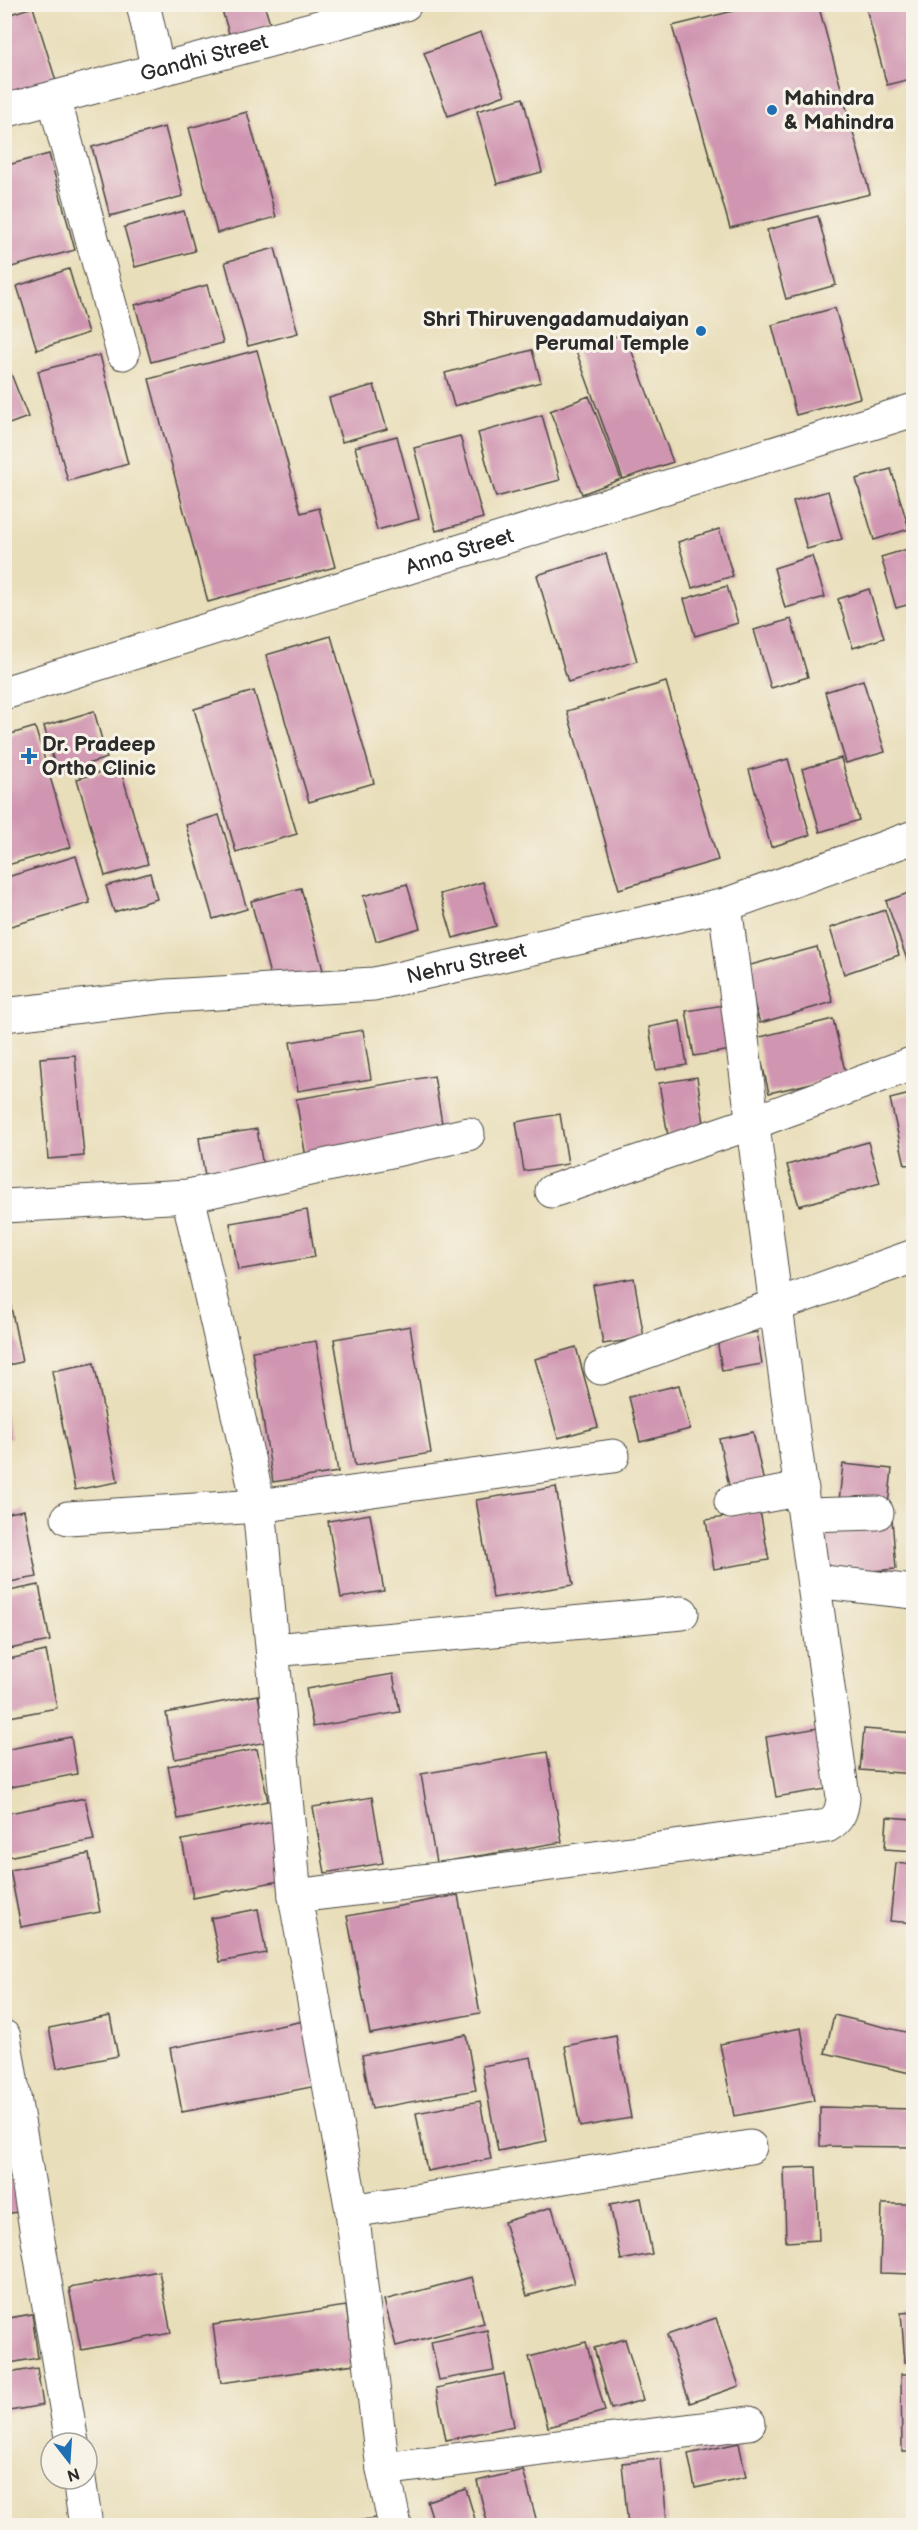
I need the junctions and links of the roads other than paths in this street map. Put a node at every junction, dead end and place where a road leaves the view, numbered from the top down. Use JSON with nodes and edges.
{"nodes":[{"id":1,"x":143,"y":4,"type":"edge"},
{"id":2,"x":405,"y":4,"type":"edge"},
{"id":3,"x":158,"y":70,"type":"junction"},
{"id":4,"x":54,"y":98,"type":"junction"},
{"id":5,"x":4,"y":111,"type":"edge"},
{"id":6,"x":123,"y":353,"type":"dead end"},
{"id":7,"x":914,"y":410,"type":"edge"},
{"id":8,"x":4,"y":693,"type":"edge"},
{"id":9,"x":914,"y":837,"type":"edge"},
{"id":10,"x":725,"y":904,"type":"junction"},
{"id":11,"x":4,"y":1015,"type":"edge"},
{"id":12,"x":914,"y":1063,"type":"edge"},
{"id":13,"x":752,"y":1123,"type":"junction"},
{"id":14,"x":468,"y":1134,"type":"dead end"},
{"id":15,"x":552,"y":1191,"type":"dead end"},
{"id":16,"x":188,"y":1196,"type":"junction"},
{"id":17,"x":4,"y":1206,"type":"edge"},
{"id":18,"x":914,"y":1256,"type":"edge"},
{"id":19,"x":776,"y":1306,"type":"junction"},
{"id":20,"x":601,"y":1368,"type":"dead end"},
{"id":21,"x":613,"y":1456,"type":"dead end"},
{"id":22,"x":731,"y":1502,"type":"dead end"},
{"id":23,"x":804,"y":1502,"type":"junction"},
{"id":24,"x":259,"y":1506,"type":"junction"},
{"id":25,"x":877,"y":1513,"type":"dead end"},
{"id":26,"x":68,"y":1518,"type":"dead end"},
{"id":27,"x":814,"y":1581,"type":"junction"},
{"id":28,"x":914,"y":1592,"type":"edge"},
{"id":29,"x":681,"y":1613,"type":"dead end"},
{"id":30,"x":273,"y":1650,"type":"junction"},
{"id":31,"x":295,"y":1896,"type":"junction"},
{"id":32,"x":4,"y":2037,"type":"edge"},
{"id":33,"x":750,"y":2147,"type":"dead end"},
{"id":34,"x":352,"y":2211,"type":"junction"},
{"id":35,"x":749,"y":2423,"type":"dead end"},
{"id":36,"x":70,"y":2431,"type":"edge"},
{"id":37,"x":383,"y":2469,"type":"junction"},
{"id":38,"x":80,"y":2491,"type":"edge"},
{"id":39,"x":86,"y":2526,"type":"edge"},
{"id":40,"x":395,"y":2526,"type":"edge"}],
"edges":[{"from":1,"to":3,"type":"street"},
{"from":2,"to":3,"type":"street","name":"Gandhi Street"},
{"from":3,"to":4,"type":"street","name":"Gandhi Street"},
{"from":4,"to":5,"type":"street","name":"Gandhi Street"},
{"from":4,"to":6,"type":"street"},
{"from":7,"to":8,"type":"street","name":"Anna Street"},
{"from":9,"to":10,"type":"street","name":"Nehru Street"},
{"from":10,"to":11,"type":"street","name":"Nehru Street"},
{"from":10,"to":13,"type":"street"},
{"from":12,"to":13,"type":"street"},
{"from":13,"to":15,"type":"street"},
{"from":13,"to":19,"type":"street"},
{"from":14,"to":16,"type":"street"},
{"from":16,"to":17,"type":"street"},
{"from":16,"to":24,"type":"street"},
{"from":18,"to":19,"type":"street"},
{"from":19,"to":20,"type":"street"},
{"from":19,"to":23,"type":"street"},
{"from":21,"to":24,"type":"street"},
{"from":22,"to":23,"type":"street"},
{"from":23,"to":25,"type":"street"},
{"from":23,"to":27,"type":"street"},
{"from":24,"to":26,"type":"street"},
{"from":24,"to":30,"type":"street"},
{"from":27,"to":28,"type":"street"},
{"from":27,"to":31,"type":"street"},
{"from":29,"to":30,"type":"street"},
{"from":30,"to":31,"type":"street"},
{"from":31,"to":34,"type":"street"},
{"from":32,"to":36,"type":"street"},
{"from":33,"to":34,"type":"street"},
{"from":34,"to":37,"type":"street"},
{"from":35,"to":37,"type":"street"},
{"from":37,"to":40,"type":"street"},
{"from":38,"to":39,"type":"street"}]}
